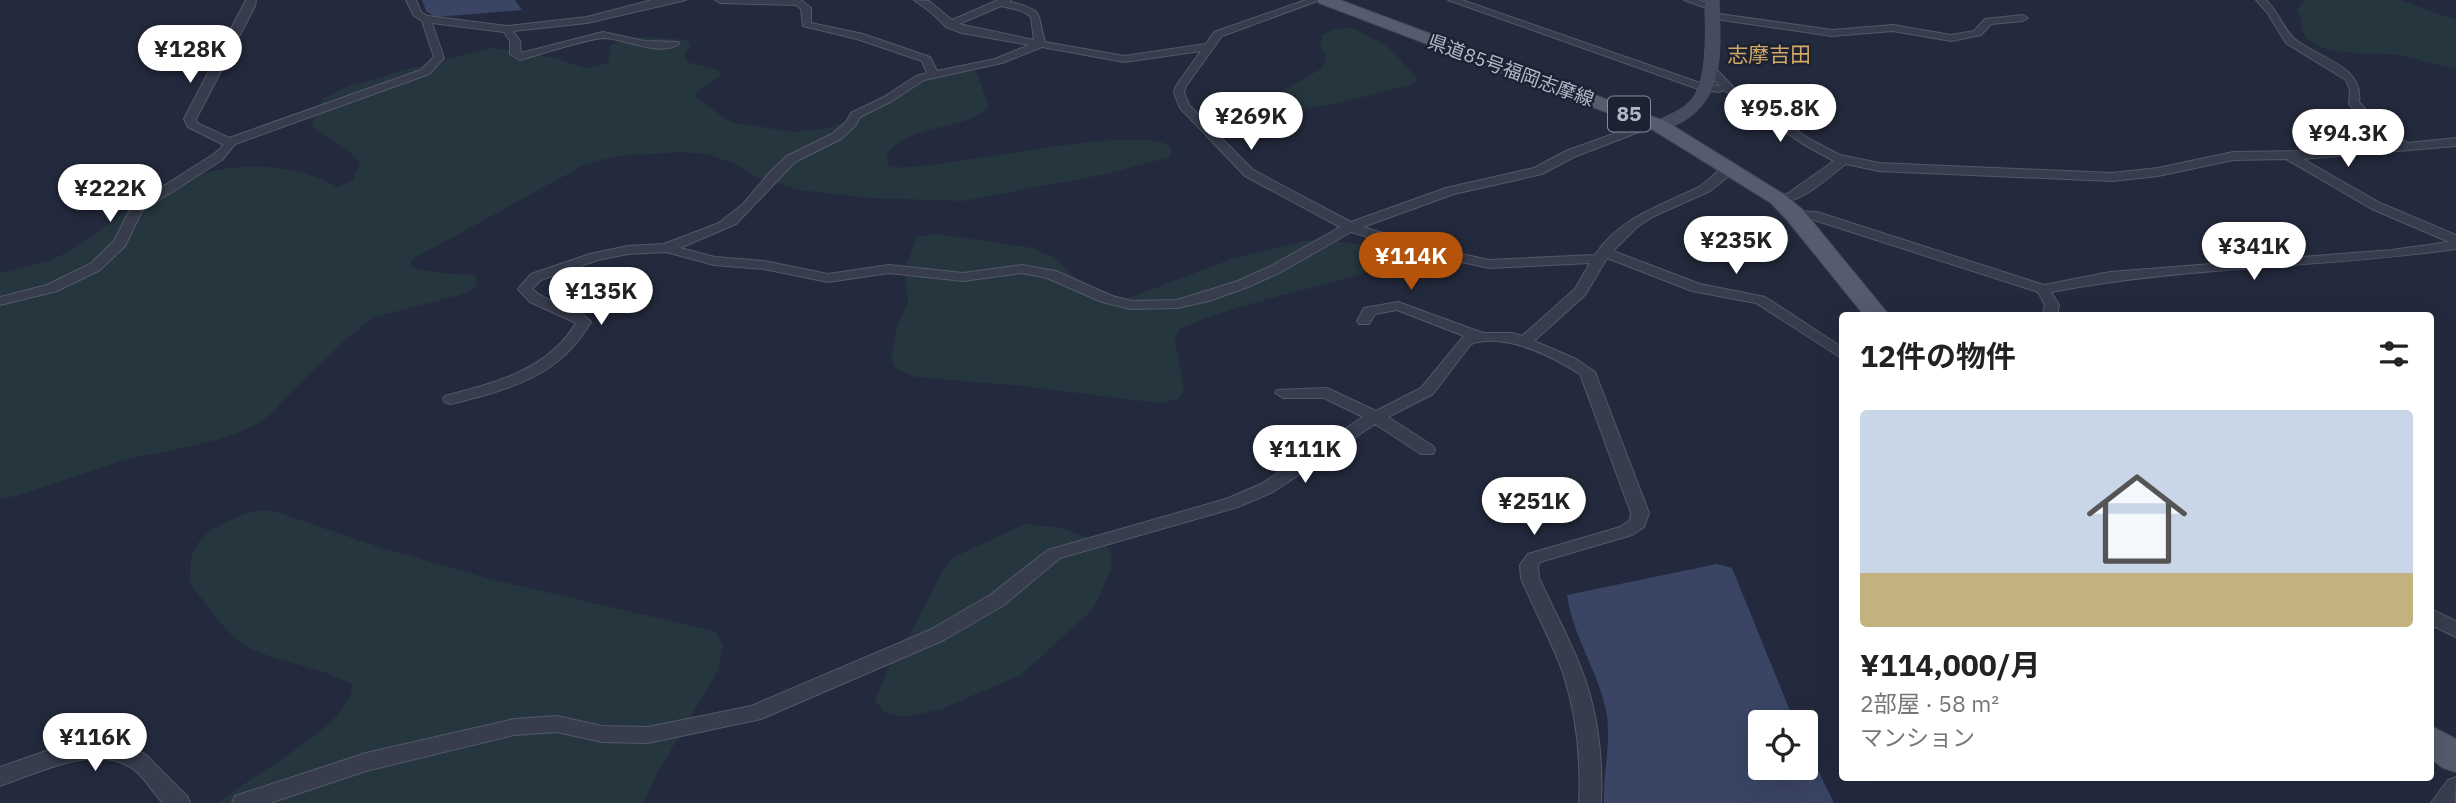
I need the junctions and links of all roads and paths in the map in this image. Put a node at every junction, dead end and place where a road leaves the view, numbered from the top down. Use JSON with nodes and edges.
{"nodes":[{"id":1,"x":251,"y":0,"type":"edge"},
{"id":2,"x":411,"y":0,"type":"edge"},
{"id":3,"x":681,"y":0,"type":"edge"},
{"id":4,"x":720,"y":0,"type":"edge"},
{"id":5,"x":919,"y":0,"type":"edge"},
{"id":6,"x":1315,"y":0,"type":"edge"},
{"id":7,"x":1325,"y":0,"type":"edge"},
{"id":8,"x":1452,"y":0,"type":"edge"},
{"id":9,"x":1689,"y":0,"type":"edge"},
{"id":10,"x":2261,"y":0,"type":"edge"},
{"id":11,"x":1004,"y":1,"type":"edge"},
{"id":12,"x":1712,"y":8,"type":"edge"},
{"id":13,"x":2023,"y":18,"type":"dead end"},
{"id":14,"x":426,"y":19,"type":"junction"},
{"id":15,"x":949,"y":25,"type":"junction"},
{"id":16,"x":507,"y":29,"type":"junction"},
{"id":17,"x":674,"y":44,"type":"dead end"},
{"id":18,"x":1041,"y":44,"type":"junction"},
{"id":19,"x":1207,"y":47,"type":"junction"},
{"id":20,"x":1709,"y":68,"type":"junction"},
{"id":21,"x":933,"y":74,"type":"junction"},
{"id":22,"x":1705,"y":88,"type":"junction"},
{"id":23,"x":1734,"y":94,"type":"junction"},
{"id":24,"x":1657,"y":124,"type":"junction"},
{"id":25,"x":228,"y":142,"type":"junction"},
{"id":26,"x":2456,"y":142,"type":"edge"},
{"id":27,"x":2432,"y":144,"type":"junction"},
{"id":28,"x":2406,"y":147,"type":"junction"},
{"id":29,"x":2456,"y":151,"type":"edge"},
{"id":30,"x":2288,"y":155,"type":"junction"},
{"id":31,"x":1843,"y":160,"type":"junction"},
{"id":32,"x":1731,"y":168,"type":"junction"},
{"id":33,"x":1778,"y":199,"type":"junction"},
{"id":34,"x":1795,"y":215,"type":"junction"},
{"id":35,"x":1350,"y":227,"type":"junction"},
{"id":36,"x":2456,"y":243,"type":"edge"},
{"id":37,"x":666,"y":248,"type":"junction"},
{"id":38,"x":1601,"y":255,"type":"junction"},
{"id":39,"x":2043,"y":289,"type":"junction"},
{"id":40,"x":0,"y":301,"type":"edge"},
{"id":41,"x":1875,"y":312,"type":"edge"},
{"id":42,"x":2051,"y":312,"type":"edge"},
{"id":43,"x":1364,"y":321,"type":"dead end"},
{"id":44,"x":1479,"y":337,"type":"junction"},
{"id":45,"x":1525,"y":341,"type":"junction"},
{"id":46,"x":1839,"y":352,"type":"edge"},
{"id":47,"x":1283,"y":393,"type":"dead end"},
{"id":48,"x":451,"y":399,"type":"dead end"},
{"id":49,"x":1376,"y":417,"type":"junction"},
{"id":50,"x":1427,"y":450,"type":"dead end"},
{"id":51,"x":2434,"y":618,"type":"edge"},
{"id":52,"x":2456,"y":630,"type":"edge"},
{"id":53,"x":2434,"y":742,"type":"edge"},
{"id":54,"x":2456,"y":758,"type":"edge"},
{"id":55,"x":0,"y":776,"type":"edge"},
{"id":56,"x":2456,"y":786,"type":"edge"},
{"id":57,"x":178,"y":803,"type":"edge"},
{"id":58,"x":243,"y":803,"type":"edge"},
{"id":59,"x":1590,"y":803,"type":"edge"},
{"id":60,"x":2442,"y":803,"type":"edge"}],
"edges":[{"from":1,"to":25,"type":"street"},
{"from":2,"to":14,"type":"street"},
{"from":3,"to":16,"type":"street"},
{"from":4,"to":21,"type":"street"},
{"from":5,"to":15,"type":"street"},
{"from":6,"to":19,"type":"street"},
{"from":7,"to":24,"type":"main road","name":"県道85号福岡志摩線","number":"85"},
{"from":8,"to":22,"type":"street"},
{"from":9,"to":12,"type":"street"},
{"from":10,"to":28,"type":"street"},
{"from":11,"to":15,"type":"street"},
{"from":11,"to":18,"type":"street"},
{"from":12,"to":13,"type":"street"},
{"from":12,"to":20,"type":"main road"},
{"from":14,"to":16,"type":"street"},
{"from":14,"to":25,"type":"street"},
{"from":15,"to":18,"type":"street"},
{"from":16,"to":17,"type":"street"},
{"from":18,"to":19,"type":"street"},
{"from":18,"to":21,"type":"street"},
{"from":19,"to":35,"type":"street"},
{"from":20,"to":22,"type":"main road"},
{"from":20,"to":23,"type":"street"},
{"from":21,"to":37,"type":"street"},
{"from":22,"to":23,"type":"street"},
{"from":22,"to":24,"type":"main road"},
{"from":23,"to":31,"type":"street"},
{"from":24,"to":32,"type":"main road","name":"県道85号福岡志摩線","number":"85"},
{"from":24,"to":35,"type":"street"},
{"from":25,"to":40,"type":"street"},
{"from":26,"to":27,"type":"street"},
{"from":27,"to":28,"type":"street"},
{"from":27,"to":29,"type":"street"},
{"from":28,"to":30,"type":"street"},
{"from":30,"to":31,"type":"street"},
{"from":30,"to":36,"type":"street"},
{"from":31,"to":33,"type":"street"},
{"from":32,"to":33,"type":"main road","name":"県道85号福岡志摩線","number":"85"},
{"from":32,"to":38,"type":"street"},
{"from":33,"to":34,"type":"main road","name":"県道85号福岡志摩線","number":"85"},
{"from":34,"to":39,"type":"street"},
{"from":34,"to":41,"type":"main road","name":"県道85号福岡志摩線","number":"85"},
{"from":35,"to":37,"type":"street"},
{"from":35,"to":38,"type":"street"},
{"from":36,"to":39,"type":"street"},
{"from":37,"to":48,"type":"street"},
{"from":38,"to":45,"type":"street"},
{"from":38,"to":46,"type":"street"},
{"from":39,"to":42,"type":"street"},
{"from":43,"to":44,"type":"street"},
{"from":44,"to":45,"type":"street"},
{"from":44,"to":49,"type":"street"},
{"from":45,"to":59,"type":"street"},
{"from":47,"to":49,"type":"street"},
{"from":49,"to":50,"type":"street"},
{"from":49,"to":58,"type":"street"},
{"from":51,"to":52,"type":"street"},
{"from":53,"to":54,"type":"main road"},
{"from":55,"to":57,"type":"street"},
{"from":56,"to":60,"type":"street"}]}
